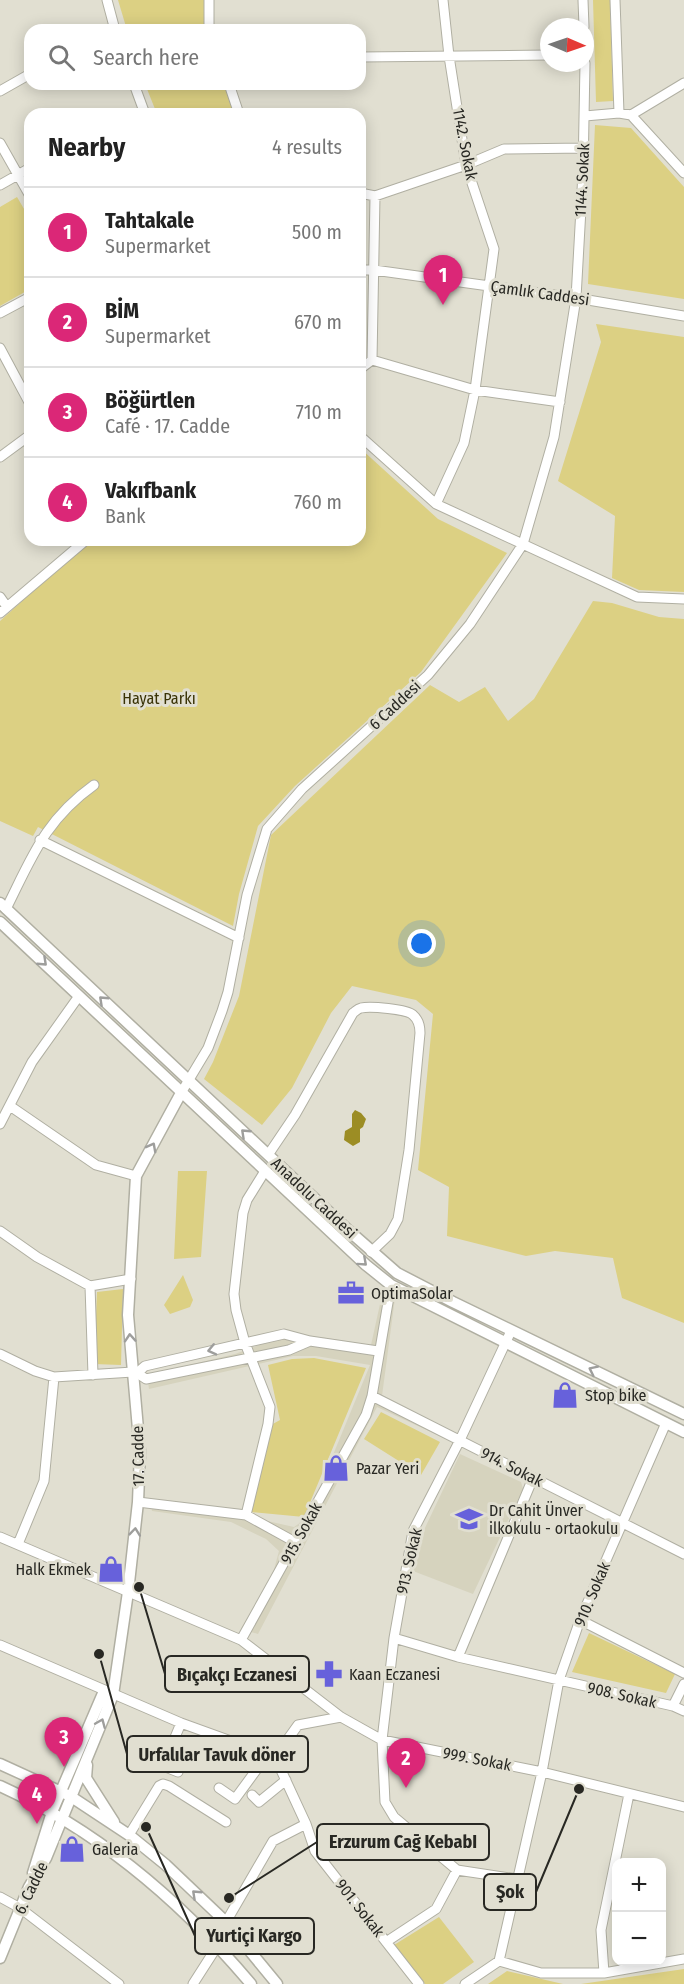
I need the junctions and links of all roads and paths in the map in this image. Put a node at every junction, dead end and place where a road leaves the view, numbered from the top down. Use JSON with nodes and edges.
{"nodes":[{"id":1,"x":107,"y":0,"type":"edge"},
{"id":2,"x":209,"y":0,"type":"edge"},
{"id":3,"x":443,"y":0,"type":"edge"},
{"id":4,"x":583,"y":0,"type":"edge"},
{"id":5,"x":615,"y":0,"type":"edge"},
{"id":6,"x":584,"y":18,"type":"edge"},
{"id":7,"x":112,"y":24,"type":"edge"},
{"id":8,"x":209,"y":24,"type":"edge"},
{"id":9,"x":540,"y":55,"type":"edge"},
{"id":10,"x":449,"y":56,"type":"junction"},
{"id":11,"x":366,"y":57,"type":"edge"},
{"id":12,"x":585,"y":72,"type":"edge"},
{"id":13,"x":24,"y":77,"type":"edge"},
{"id":14,"x":684,"y":82,"type":"edge"},
{"id":15,"x":136,"y":90,"type":"edge"},
{"id":16,"x":231,"y":90,"type":"edge"},
{"id":17,"x":0,"y":91,"type":"edge"},
{"id":18,"x":140,"y":108,"type":"edge"},
{"id":19,"x":237,"y":108,"type":"edge"},
{"id":20,"x":619,"y":113,"type":"junction"},
{"id":21,"x":631,"y":115,"type":"junction"},
{"id":22,"x":585,"y":116,"type":"junction"},
{"id":23,"x":0,"y":143,"type":"edge"},
{"id":24,"x":584,"y":148,"type":"junction"},
{"id":25,"x":466,"y":165,"type":"junction"},
{"id":26,"x":24,"y":171,"type":"edge"},
{"id":27,"x":684,"y":173,"type":"edge"},
{"id":28,"x":18,"y":174,"type":"junction"},
{"id":29,"x":0,"y":185,"type":"edge"},
{"id":30,"x":24,"y":185,"type":"edge"},
{"id":31,"x":366,"y":194,"type":"edge"},
{"id":32,"x":375,"y":196,"type":"junction"},
{"id":33,"x":366,"y":270,"type":"edge"},
{"id":34,"x":374,"y":270,"type":"junction"},
{"id":35,"x":489,"y":286,"type":"junction"},
{"id":36,"x":576,"y":298,"type":"junction"},
{"id":37,"x":24,"y":300,"type":"edge"},
{"id":38,"x":0,"y":313,"type":"edge"},
{"id":39,"x":684,"y":316,"type":"edge"},
{"id":40,"x":0,"y":348,"type":"edge"},
{"id":41,"x":372,"y":360,"type":"junction"},
{"id":42,"x":366,"y":364,"type":"edge"},
{"id":43,"x":475,"y":390,"type":"junction"},
{"id":44,"x":24,"y":393,"type":"edge"},
{"id":45,"x":560,"y":402,"type":"junction"},
{"id":46,"x":24,"y":439,"type":"edge"},
{"id":47,"x":366,"y":441,"type":"edge"},
{"id":48,"x":0,"y":457,"type":"edge"},
{"id":49,"x":436,"y":504,"type":"junction"},
{"id":50,"x":523,"y":544,"type":"junction"},
{"id":51,"x":79,"y":546,"type":"edge"},
{"id":52,"x":0,"y":597,"type":"edge"},
{"id":53,"x":684,"y":599,"type":"edge"},
{"id":54,"x":3,"y":610,"type":"edge"},
{"id":55,"x":94,"y":784,"type":"dead end"},
{"id":56,"x":40,"y":840,"type":"junction"},
{"id":57,"x":3,"y":906,"type":"edge"},
{"id":58,"x":0,"y":923,"type":"edge"},
{"id":59,"x":239,"y":938,"type":"junction"},
{"id":60,"x":79,"y":996,"type":"junction"},
{"id":61,"x":189,"y":1080,"type":"junction"},
{"id":62,"x":181,"y":1094,"type":"junction"},
{"id":63,"x":10,"y":1106,"type":"junction"},
{"id":64,"x":0,"y":1124,"type":"edge"},
{"id":65,"x":268,"y":1155,"type":"junction"},
{"id":66,"x":265,"y":1171,"type":"junction"},
{"id":67,"x":136,"y":1176,"type":"junction"},
{"id":68,"x":0,"y":1231,"type":"edge"},
{"id":69,"x":371,"y":1252,"type":"junction"},
{"id":70,"x":131,"y":1278,"type":"junction"},
{"id":71,"x":90,"y":1286,"type":"junction"},
{"id":72,"x":391,"y":1286,"type":"junction"},
{"id":73,"x":511,"y":1331,"type":"junction"},
{"id":74,"x":310,"y":1341,"type":"junction"},
{"id":75,"x":245,"y":1342,"type":"junction"},
{"id":76,"x":506,"y":1342,"type":"junction"},
{"id":77,"x":378,"y":1351,"type":"junction"},
{"id":78,"x":0,"y":1354,"type":"edge"},
{"id":79,"x":250,"y":1357,"type":"junction"},
{"id":80,"x":135,"y":1372,"type":"junction"},
{"id":81,"x":93,"y":1375,"type":"junction"},
{"id":82,"x":54,"y":1377,"type":"junction"},
{"id":83,"x":372,"y":1396,"type":"junction"},
{"id":84,"x":684,"y":1414,"type":"edge"},
{"id":85,"x":666,"y":1423,"type":"junction"},
{"id":86,"x":684,"y":1432,"type":"edge"},
{"id":87,"x":460,"y":1440,"type":"junction"},
{"id":88,"x":533,"y":1478,"type":"junction"},
{"id":89,"x":138,"y":1502,"type":"junction"},
{"id":90,"x":246,"y":1515,"type":"junction"},
{"id":91,"x":622,"y":1523,"type":"junction"},
{"id":92,"x":0,"y":1537,"type":"edge"},
{"id":93,"x":295,"y":1542,"type":"junction"},
{"id":94,"x":18,"y":1544,"type":"junction"},
{"id":95,"x":684,"y":1554,"type":"edge"},
{"id":96,"x":128,"y":1592,"type":"junction"},
{"id":97,"x":580,"y":1620,"type":"junction"},
{"id":98,"x":393,"y":1638,"type":"junction"},
{"id":99,"x":241,"y":1640,"type":"junction"},
{"id":100,"x":0,"y":1645,"type":"edge"},
{"id":101,"x":458,"y":1657,"type":"junction"},
{"id":102,"x":684,"y":1673,"type":"edge"},
{"id":103,"x":559,"y":1680,"type":"junction"},
{"id":104,"x":684,"y":1684,"type":"edge"},
{"id":105,"x":109,"y":1693,"type":"junction"},
{"id":106,"x":673,"y":1706,"type":"junction"},
{"id":107,"x":684,"y":1711,"type":"edge"},
{"id":108,"x":341,"y":1717,"type":"junction"},
{"id":109,"x":181,"y":1723,"type":"junction"},
{"id":110,"x":382,"y":1740,"type":"junction"},
{"id":111,"x":88,"y":1755,"type":"junction"},
{"id":112,"x":272,"y":1756,"type":"junction"},
{"id":113,"x":0,"y":1764,"type":"edge"},
{"id":114,"x":178,"y":1772,"type":"dead end"},
{"id":115,"x":542,"y":1772,"type":"junction"},
{"id":116,"x":286,"y":1780,"type":"junction"},
{"id":117,"x":0,"y":1786,"type":"edge"},
{"id":118,"x":219,"y":1788,"type":"dead end"},
{"id":119,"x":66,"y":1794,"type":"junction"},
{"id":120,"x":629,"y":1794,"type":"junction"},
{"id":121,"x":252,"y":1795,"type":"dead end"},
{"id":122,"x":684,"y":1807,"type":"edge"},
{"id":123,"x":57,"y":1815,"type":"junction"},
{"id":124,"x":226,"y":1822,"type":"dead end"},
{"id":125,"x":306,"y":1824,"type":"junction"},
{"id":126,"x":117,"y":1828,"type":"junction"},
{"id":127,"x":129,"y":1835,"type":"junction"},
{"id":128,"x":457,"y":1870,"type":"junction"},
{"id":129,"x":517,"y":1879,"type":"junction"},
{"id":130,"x":0,"y":1897,"type":"edge"},
{"id":131,"x":20,"y":1908,"type":"junction"},
{"id":132,"x":226,"y":1922,"type":"junction"},
{"id":133,"x":386,"y":1942,"type":"junction"},
{"id":134,"x":218,"y":1945,"type":"junction"},
{"id":135,"x":0,"y":1958,"type":"edge"},
{"id":136,"x":684,"y":1959,"type":"edge"},
{"id":137,"x":498,"y":1961,"type":"junction"},
{"id":138,"x":604,"y":1973,"type":"junction"},
{"id":139,"x":119,"y":1984,"type":"edge"},
{"id":140,"x":193,"y":1984,"type":"edge"},
{"id":141,"x":251,"y":1984,"type":"edge"},
{"id":142,"x":277,"y":1984,"type":"edge"},
{"id":143,"x":419,"y":1984,"type":"edge"},
{"id":144,"x":465,"y":1984,"type":"edge"}],
"edges":[{"from":1,"to":7,"type":"street"},
{"from":2,"to":8,"type":"street"},
{"from":3,"to":10,"type":"street","name":"1142. Sokak"},
{"from":4,"to":6,"type":"street"},
{"from":5,"to":20,"type":"street"},
{"from":9,"to":10,"type":"street"},
{"from":10,"to":11,"type":"street"},
{"from":10,"to":25,"type":"street","name":"1142. Sokak"},
{"from":12,"to":22,"type":"street","name":"1144. Sokak"},
{"from":13,"to":17,"type":"street"},
{"from":14,"to":21,"type":"street"},
{"from":15,"to":18,"type":"street"},
{"from":16,"to":19,"type":"street"},
{"from":20,"to":21,"type":"street"},
{"from":20,"to":22,"type":"street"},
{"from":21,"to":27,"type":"street"},
{"from":22,"to":24,"type":"street","name":"1144. Sokak"},
{"from":23,"to":28,"type":"street"},
{"from":24,"to":25,"type":"street"},
{"from":24,"to":36,"type":"street","name":"1144. Sokak"},
{"from":25,"to":32,"type":"street"},
{"from":25,"to":35,"type":"street","name":"1142. Sokak"},
{"from":26,"to":28,"type":"street"},
{"from":28,"to":29,"type":"street"},
{"from":28,"to":30,"type":"street"},
{"from":31,"to":32,"type":"street"},
{"from":32,"to":34,"type":"street"},
{"from":33,"to":34,"type":"street","name":"Çamlık Caddesi"},
{"from":34,"to":35,"type":"street","name":"Çamlık Caddesi"},
{"from":34,"to":41,"type":"street"},
{"from":35,"to":36,"type":"street","name":"Çamlık Caddesi"},
{"from":35,"to":43,"type":"street","name":"1142. Sokak"},
{"from":36,"to":39,"type":"street","name":"Çamlık Caddesi"},
{"from":36,"to":45,"type":"street","name":"6 Caddesi"},
{"from":37,"to":38,"type":"street"},
{"from":40,"to":44,"type":"street"},
{"from":41,"to":42,"type":"street"},
{"from":41,"to":43,"type":"street"},
{"from":43,"to":45,"type":"street"},
{"from":43,"to":49,"type":"street","name":"1142. Sokak"},
{"from":45,"to":50,"type":"street","name":"6 Caddesi"},
{"from":46,"to":48,"type":"street"},
{"from":47,"to":49,"type":"street"},
{"from":49,"to":50,"type":"street"},
{"from":50,"to":53,"type":"street"},
{"from":50,"to":59,"type":"street","name":"6 Caddesi"},
{"from":51,"to":54,"type":"street"},
{"from":52,"to":54,"type":"street"},
{"from":55,"to":56,"type":"street"},
{"from":56,"to":57,"type":"street"},
{"from":56,"to":59,"type":"street"},
{"from":61,"to":57,"type":"main road","name":"Anadolu Caddesi","one_way":true},
{"from":58,"to":60,"type":"main road","name":"Anadolu Caddesi","one_way":true},
{"from":59,"to":61,"type":"street","name":"6 Caddesi"},
{"from":60,"to":62,"type":"main road","name":"Anadolu Caddesi"},
{"from":60,"to":63,"type":"street"},
{"from":61,"to":62,"type":"street","name":"6 Caddesi"},
{"from":65,"to":61,"type":"main road","name":"Anadolu Caddesi","one_way":true},
{"from":62,"to":66,"type":"main road","name":"Anadolu Caddesi"},
{"from":67,"to":62,"type":"main road","name":"17. Cadde","one_way":true},
{"from":63,"to":64,"type":"street"},
{"from":63,"to":67,"type":"street"},
{"from":65,"to":69,"type":"main road","name":"Anadolu Caddesi"},
{"from":65,"to":69,"type":"street"},
{"from":66,"to":72,"type":"main road","name":"Anadolu Caddesi","one_way":true},
{"from":66,"to":75,"type":"street"},
{"from":67,"to":70,"type":"main road","name":"17. Cadde"},
{"from":68,"to":71,"type":"street"},
{"from":69,"to":73,"type":"main road","name":"Anadolu Caddesi"},
{"from":70,"to":71,"type":"street"},
{"from":80,"to":70,"type":"main road","name":"17. Cadde","one_way":true},
{"from":71,"to":81,"type":"street"},
{"from":72,"to":76,"type":"main road","name":"Anadolu Caddesi"},
{"from":72,"to":77,"type":"street","name":"915. Sokak"},
{"from":73,"to":76,"type":"street","name":"913. Sokak"},
{"from":84,"to":73,"type":"main road","name":"Anadolu Caddesi","one_way":true},
{"from":74,"to":75,"type":"street"},
{"from":74,"to":77,"type":"street"},
{"from":74,"to":79,"type":"street"},
{"from":75,"to":79,"type":"street"},
{"from":75,"to":80,"type":"street","one_way":true},
{"from":76,"to":85,"type":"main road","name":"Anadolu Caddesi"},
{"from":76,"to":87,"type":"street","name":"913. Sokak"},
{"from":77,"to":83,"type":"street","name":"915. Sokak"},
{"from":78,"to":82,"type":"street"},
{"from":79,"to":80,"type":"street"},
{"from":79,"to":90,"type":"street"},
{"from":80,"to":81,"type":"street"},
{"from":80,"to":89,"type":"main road","name":"17. Cadde"},
{"from":81,"to":82,"type":"street"},
{"from":82,"to":94,"type":"street"},
{"from":83,"to":87,"type":"street","name":"914. Sokak"},
{"from":83,"to":93,"type":"street","name":"915. Sokak"},
{"from":85,"to":86,"type":"main road","name":"Anadolu Caddesi"},
{"from":85,"to":91,"type":"street","name":"910. Sokak"},
{"from":87,"to":88,"type":"street","name":"914. Sokak"},
{"from":87,"to":98,"type":"street","name":"913. Sokak"},
{"from":88,"to":91,"type":"street","name":"914. Sokak"},
{"from":88,"to":101,"type":"street"},
{"from":89,"to":90,"type":"street"},
{"from":96,"to":89,"type":"main road","name":"17. Cadde","one_way":true},
{"from":90,"to":93,"type":"street"},
{"from":91,"to":95,"type":"street","name":"914. Sokak"},
{"from":91,"to":97,"type":"street","name":"910. Sokak"},
{"from":92,"to":94,"type":"street","name":"999. Sokak"},
{"from":93,"to":99,"type":"street","name":"915. Sokak"},
{"from":94,"to":96,"type":"street","name":"999. Sokak"},
{"from":96,"to":99,"type":"street","name":"999. Sokak"},
{"from":96,"to":105,"type":"main road","name":"17. Cadde"},
{"from":97,"to":102,"type":"street"},
{"from":97,"to":103,"type":"street","name":"910. Sokak"},
{"from":98,"to":101,"type":"street","name":"908. Sokak"},
{"from":98,"to":110,"type":"street","name":"913. Sokak"},
{"from":99,"to":108,"type":"street","name":"999. Sokak"},
{"from":100,"to":105,"type":"street"},
{"from":101,"to":103,"type":"street","name":"908. Sokak"},
{"from":103,"to":106,"type":"street","name":"908. Sokak"},
{"from":103,"to":115,"type":"street","name":"910. Sokak"},
{"from":104,"to":106,"type":"street"},
{"from":105,"to":109,"type":"street"},
{"from":111,"to":105,"type":"main road","name":"17. Cadde","one_way":true},
{"from":105,"to":119,"type":"main road"},
{"from":106,"to":107,"type":"street","name":"908. Sokak"},
{"from":108,"to":110,"type":"street","name":"999. Sokak"},
{"from":108,"to":112,"type":"street"},
{"from":109,"to":112,"type":"street"},
{"from":109,"to":114,"type":"street"},
{"from":110,"to":115,"type":"street","name":"999. Sokak"},
{"from":110,"to":128,"type":"street","name":"913. Sokak"},
{"from":111,"to":119,"type":"main road","name":"17. Cadde"},
{"from":111,"to":126,"type":"main road"},
{"from":112,"to":116,"type":"street","name":"901. Sokak"},
{"from":112,"to":118,"type":"street"},
{"from":113,"to":119,"type":"main road"},
{"from":115,"to":120,"type":"street","name":"999. Sokak"},
{"from":115,"to":129,"type":"street","name":"910. Sokak"},
{"from":116,"to":121,"type":"street"},
{"from":116,"to":125,"type":"street","name":"901. Sokak"},
{"from":117,"to":123,"type":"main road"},
{"from":119,"to":123,"type":"main road","name":"17. Cadde"},
{"from":119,"to":126,"type":"main road"},
{"from":120,"to":122,"type":"street","name":"999. Sokak"},
{"from":120,"to":138,"type":"street"},
{"from":123,"to":131,"type":"main road","name":"6. Cadde"},
{"from":123,"to":134,"type":"main road"},
{"from":124,"to":127,"type":"street"},
{"from":125,"to":132,"type":"street"},
{"from":125,"to":133,"type":"street","name":"901. Sokak"},
{"from":126,"to":127,"type":"main road"},
{"from":132,"to":127,"type":"main road","one_way":true},
{"from":128,"to":129,"type":"street"},
{"from":128,"to":133,"type":"street"},
{"from":129,"to":137,"type":"street","name":"910. Sokak"},
{"from":130,"to":131,"type":"street"},
{"from":131,"to":135,"type":"main road","name":"6. Cadde"},
{"from":131,"to":139,"type":"street"},
{"from":132,"to":142,"type":"main road"},
{"from":133,"to":143,"type":"street","name":"901. Sokak"},
{"from":134,"to":140,"type":"street"},
{"from":134,"to":141,"type":"main road"},
{"from":136,"to":138,"type":"street"},
{"from":137,"to":138,"type":"street"},
{"from":137,"to":144,"type":"street"}]}
